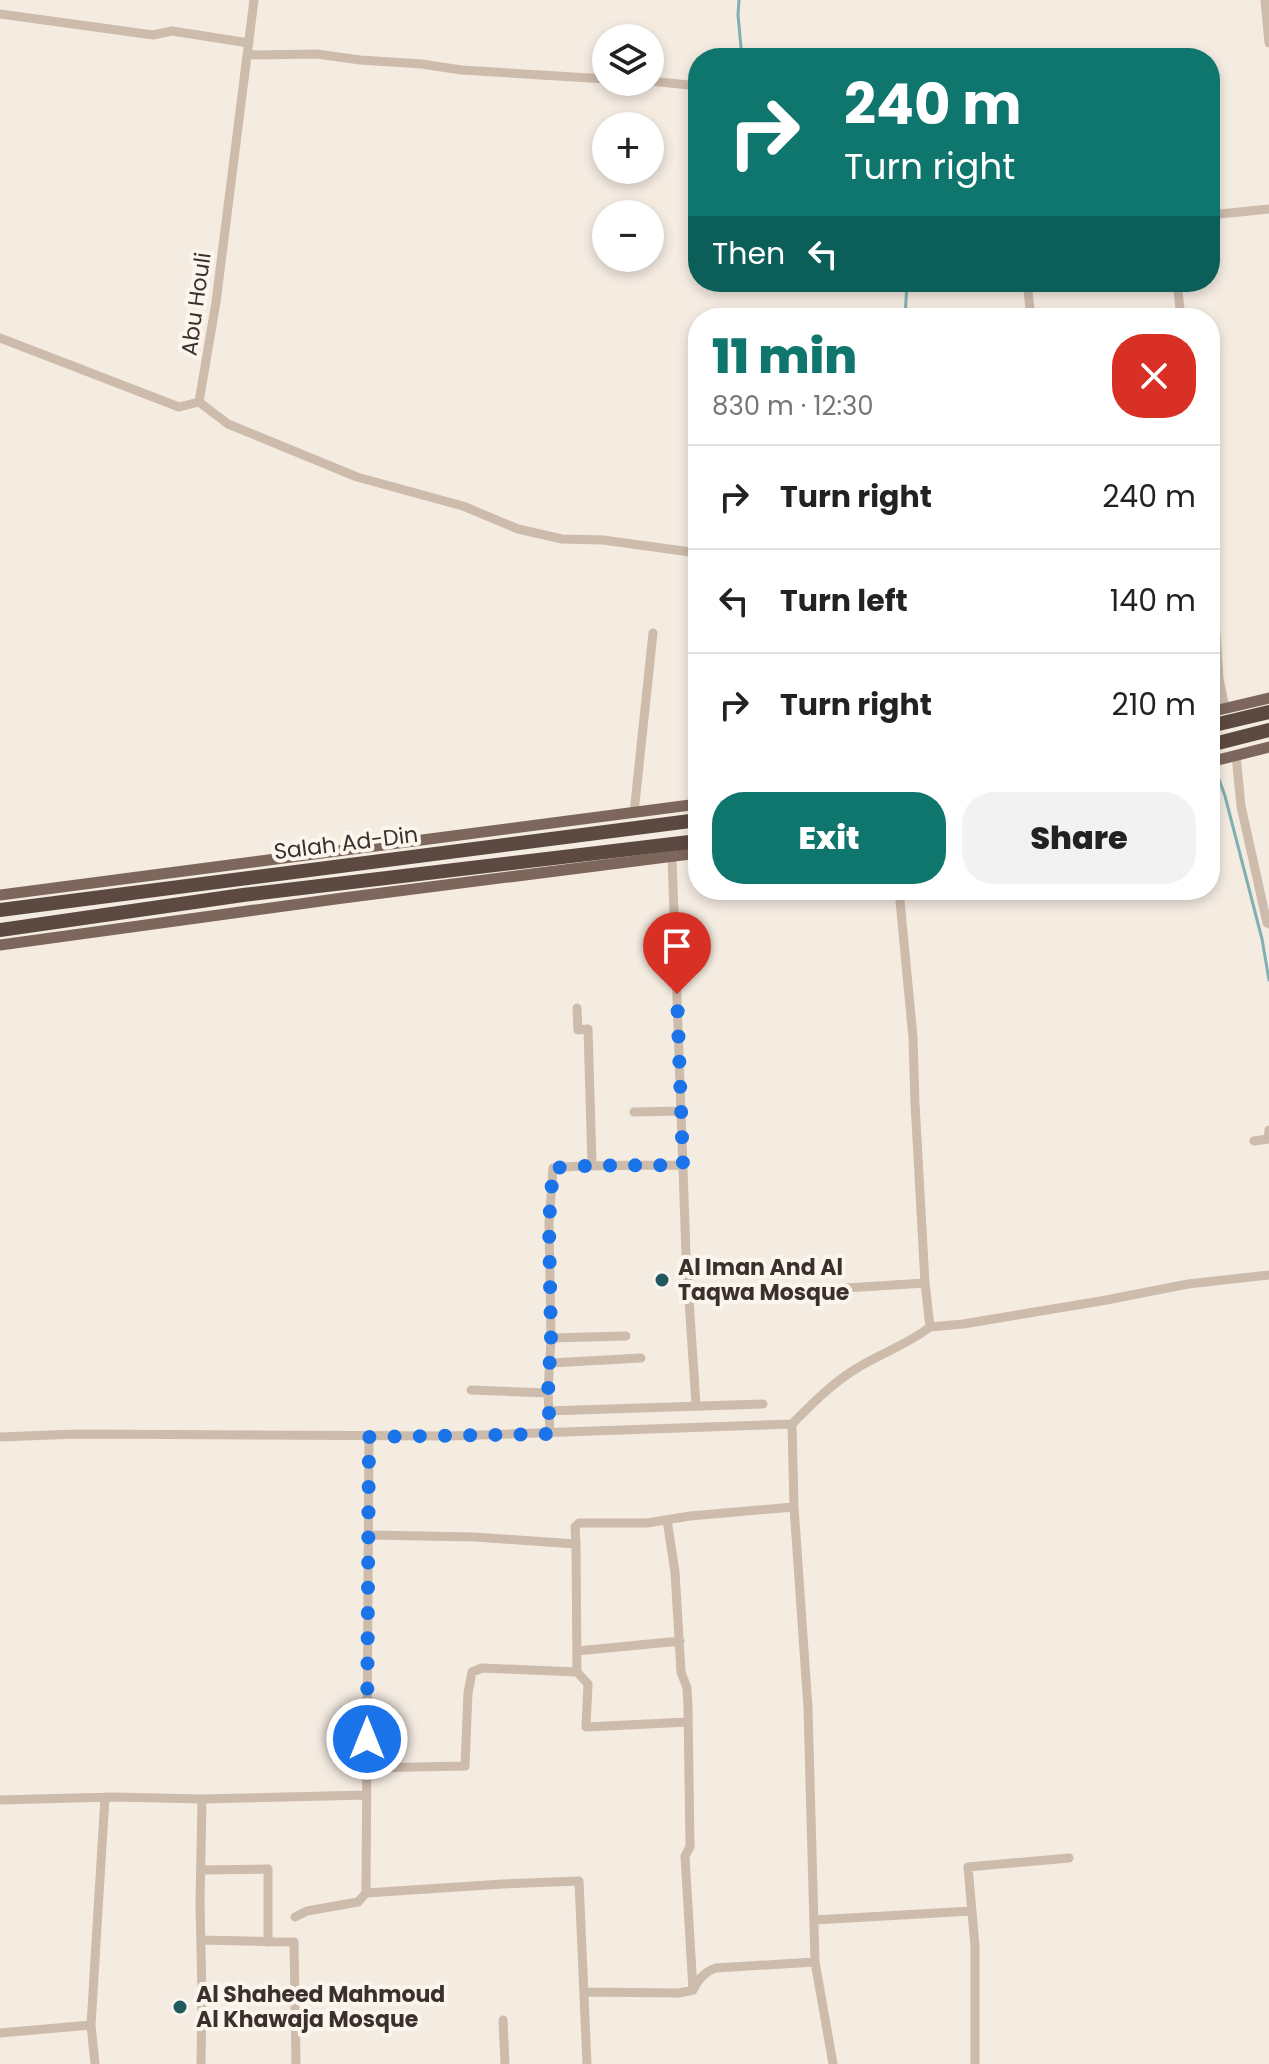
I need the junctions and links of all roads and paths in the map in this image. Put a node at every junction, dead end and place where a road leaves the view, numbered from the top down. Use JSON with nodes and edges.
{"nodes":[{"id":1,"x":254,"y":0,"type":"edge"},
{"id":2,"x":1265,"y":0,"type":"edge"},
{"id":3,"x":0,"y":14,"type":"edge"},
{"id":4,"x":249,"y":43,"type":"junction"},
{"id":5,"x":1269,"y":43,"type":"edge"},
{"id":6,"x":247,"y":55,"type":"junction"},
{"id":7,"x":592,"y":78,"type":"edge"},
{"id":8,"x":664,"y":82,"type":"edge"},
{"id":9,"x":688,"y":85,"type":"edge"},
{"id":10,"x":1269,"y":209,"type":"edge"},
{"id":11,"x":1220,"y":214,"type":"edge"},
{"id":12,"x":0,"y":338,"type":"edge"},
{"id":13,"x":199,"y":402,"type":"junction"},
{"id":14,"x":688,"y":552,"type":"edge"},
{"id":15,"x":653,"y":633,"type":"dead end"},
{"id":16,"x":1269,"y":698,"type":"edge"},
{"id":17,"x":1269,"y":712,"type":"edge"},
{"id":18,"x":1221,"y":713,"type":"edge"},
{"id":19,"x":1269,"y":730,"type":"edge"},
{"id":20,"x":1220,"y":743,"type":"edge"},
{"id":21,"x":1269,"y":747,"type":"edge"},
{"id":22,"x":1236,"y":755,"type":"junction"},
{"id":23,"x":1220,"y":759,"type":"edge"},
{"id":24,"x":688,"y":805,"type":"edge"},
{"id":25,"x":634,"y":813,"type":"junction"},
{"id":26,"x":688,"y":821,"type":"edge"},
{"id":27,"x":688,"y":842,"type":"edge"},
{"id":28,"x":688,"y":855,"type":"edge"},
{"id":29,"x":672,"y":857,"type":"junction"},
{"id":30,"x":373,"y":862,"type":"junction"},
{"id":31,"x":365,"y":881,"type":"junction"},
{"id":32,"x":201,"y":884,"type":"junction"},
{"id":33,"x":0,"y":895,"type":"edge"},
{"id":34,"x":900,"y":900,"type":"edge"},
{"id":35,"x":202,"y":902,"type":"junction"},
{"id":36,"x":0,"y":910,"type":"edge"},
{"id":37,"x":1268,"y":926,"type":"edge"},
{"id":38,"x":0,"y":930,"type":"edge"},
{"id":39,"x":0,"y":945,"type":"edge"},
{"id":40,"x":577,"y":1008,"type":"dead end"},
{"id":41,"x":681,"y":1111,"type":"junction"},
{"id":42,"x":634,"y":1112,"type":"dead end"},
{"id":43,"x":1269,"y":1130,"type":"edge"},
{"id":44,"x":1254,"y":1141,"type":"dead end"},
{"id":45,"x":592,"y":1164,"type":"junction"},
{"id":46,"x":683,"y":1165,"type":"junction"},
{"id":47,"x":1269,"y":1275,"type":"edge"},
{"id":48,"x":925,"y":1283,"type":"junction"},
{"id":49,"x":690,"y":1300,"type":"junction"},
{"id":50,"x":930,"y":1327,"type":"junction"},
{"id":51,"x":626,"y":1336,"type":"dead end"},
{"id":52,"x":551,"y":1338,"type":"junction"},
{"id":53,"x":641,"y":1358,"type":"dead end"},
{"id":54,"x":550,"y":1363,"type":"junction"},
{"id":55,"x":471,"y":1390,"type":"dead end"},
{"id":56,"x":548,"y":1393,"type":"junction"},
{"id":57,"x":763,"y":1404,"type":"dead end"},
{"id":58,"x":696,"y":1405,"type":"junction"},
{"id":59,"x":548,"y":1411,"type":"junction"},
{"id":60,"x":792,"y":1424,"type":"junction"},
{"id":61,"x":550,"y":1434,"type":"junction"},
{"id":62,"x":0,"y":1437,"type":"edge"},
{"id":63,"x":369,"y":1437,"type":"junction"},
{"id":64,"x":794,"y":1507,"type":"junction"},
{"id":65,"x":667,"y":1520,"type":"junction"},
{"id":66,"x":369,"y":1535,"type":"junction"},
{"id":67,"x":576,"y":1544,"type":"junction"},
{"id":68,"x":680,"y":1641,"type":"junction"},
{"id":69,"x":577,"y":1651,"type":"junction"},
{"id":70,"x":577,"y":1672,"type":"junction"},
{"id":71,"x":688,"y":1722,"type":"junction"},
{"id":72,"x":367,"y":1768,"type":"junction"},
{"id":73,"x":367,"y":1795,"type":"junction"},
{"id":74,"x":105,"y":1797,"type":"junction"},
{"id":75,"x":202,"y":1799,"type":"junction"},
{"id":76,"x":0,"y":1800,"type":"edge"},
{"id":77,"x":1069,"y":1858,"type":"dead end"},
{"id":78,"x":201,"y":1870,"type":"junction"},
{"id":79,"x":366,"y":1893,"type":"junction"},
{"id":80,"x":972,"y":1911,"type":"junction"},
{"id":81,"x":295,"y":1917,"type":"dead end"},
{"id":82,"x":814,"y":1920,"type":"junction"},
{"id":83,"x":201,"y":1940,"type":"junction"},
{"id":84,"x":268,"y":1942,"type":"junction"},
{"id":85,"x":815,"y":1962,"type":"junction"},
{"id":86,"x":693,"y":1990,"type":"junction"},
{"id":87,"x":585,"y":1992,"type":"junction"},
{"id":88,"x":503,"y":2020,"type":"dead end"},
{"id":89,"x":91,"y":2025,"type":"junction"},
{"id":90,"x":0,"y":2033,"type":"edge"},
{"id":91,"x":95,"y":2064,"type":"edge"},
{"id":92,"x":201,"y":2064,"type":"edge"},
{"id":93,"x":296,"y":2064,"type":"edge"},
{"id":94,"x":505,"y":2064,"type":"edge"},
{"id":95,"x":587,"y":2064,"type":"edge"},
{"id":96,"x":833,"y":2064,"type":"edge"},
{"id":97,"x":975,"y":2064,"type":"edge"}],
"edges":[{"from":1,"to":4,"type":"street","name":"Abu Houli"},
{"from":2,"to":5,"type":"street"},
{"from":3,"to":4,"type":"street"},
{"from":4,"to":6,"type":"street","name":"Abu Houli"},
{"from":6,"to":7,"type":"street"},
{"from":6,"to":13,"type":"street","name":"Abu Houli"},
{"from":8,"to":9,"type":"street"},
{"from":10,"to":11,"type":"street"},
{"from":12,"to":13,"type":"street"},
{"from":13,"to":14,"type":"street"},
{"from":15,"to":25,"type":"street"},
{"from":16,"to":18,"type":"main road"},
{"from":17,"to":18,"type":"highway"},
{"from":19,"to":20,"type":"highway"},
{"from":21,"to":22,"type":"main road"},
{"from":22,"to":23,"type":"main road"},
{"from":22,"to":37,"type":"street"},
{"from":24,"to":25,"type":"main road"},
{"from":25,"to":33,"type":"main road"},
{"from":26,"to":30,"type":"highway","name":"Salah Ad-Din"},
{"from":27,"to":31,"type":"highway","name":"Salah Ad-Din"},
{"from":28,"to":29,"type":"main road"},
{"from":29,"to":39,"type":"main road"},
{"from":29,"to":41,"type":"street"},
{"from":30,"to":31,"type":"highway"},
{"from":30,"to":32,"type":"highway","name":"Salah Ad-Din"},
{"from":31,"to":35,"type":"highway","name":"Salah Ad-Din"},
{"from":32,"to":35,"type":"highway"},
{"from":32,"to":36,"type":"highway","name":"Salah Ad-Din"},
{"from":34,"to":48,"type":"street"},
{"from":35,"to":38,"type":"highway","name":"Salah Ad-Din"},
{"from":40,"to":45,"type":"street"},
{"from":41,"to":42,"type":"street"},
{"from":41,"to":46,"type":"street"},
{"from":43,"to":44,"type":"street"},
{"from":45,"to":46,"type":"street"},
{"from":45,"to":52,"type":"street"},
{"from":46,"to":49,"type":"street"},
{"from":47,"to":50,"type":"street"},
{"from":48,"to":49,"type":"street"},
{"from":48,"to":50,"type":"street"},
{"from":49,"to":58,"type":"street"},
{"from":50,"to":60,"type":"street"},
{"from":51,"to":52,"type":"street"},
{"from":52,"to":54,"type":"street"},
{"from":53,"to":54,"type":"street"},
{"from":54,"to":56,"type":"street"},
{"from":55,"to":56,"type":"street"},
{"from":56,"to":59,"type":"street"},
{"from":57,"to":58,"type":"street"},
{"from":58,"to":59,"type":"street"},
{"from":59,"to":61,"type":"street"},
{"from":60,"to":61,"type":"street"},
{"from":60,"to":64,"type":"street"},
{"from":61,"to":63,"type":"street"},
{"from":62,"to":63,"type":"street"},
{"from":63,"to":66,"type":"street"},
{"from":64,"to":65,"type":"street"},
{"from":64,"to":82,"type":"street"},
{"from":65,"to":67,"type":"street"},
{"from":65,"to":68,"type":"street"},
{"from":66,"to":67,"type":"street"},
{"from":66,"to":72,"type":"street"},
{"from":67,"to":69,"type":"street"},
{"from":68,"to":69,"type":"street"},
{"from":68,"to":71,"type":"street"},
{"from":69,"to":70,"type":"street"},
{"from":70,"to":71,"type":"street"},
{"from":70,"to":72,"type":"street"},
{"from":71,"to":86,"type":"street"},
{"from":72,"to":73,"type":"street"},
{"from":73,"to":75,"type":"street"},
{"from":73,"to":79,"type":"street"},
{"from":74,"to":75,"type":"street"},
{"from":74,"to":76,"type":"street"},
{"from":74,"to":89,"type":"street"},
{"from":75,"to":78,"type":"street"},
{"from":77,"to":80,"type":"street"},
{"from":78,"to":83,"type":"street"},
{"from":78,"to":84,"type":"street"},
{"from":79,"to":81,"type":"street"},
{"from":79,"to":87,"type":"street"},
{"from":80,"to":82,"type":"street"},
{"from":80,"to":97,"type":"street"},
{"from":82,"to":85,"type":"street"},
{"from":83,"to":84,"type":"street"},
{"from":83,"to":92,"type":"street"},
{"from":84,"to":93,"type":"street"},
{"from":85,"to":86,"type":"street"},
{"from":85,"to":96,"type":"street"},
{"from":86,"to":87,"type":"street"},
{"from":87,"to":95,"type":"street"},
{"from":88,"to":94,"type":"street"},
{"from":89,"to":90,"type":"street"},
{"from":89,"to":91,"type":"street"}]}
